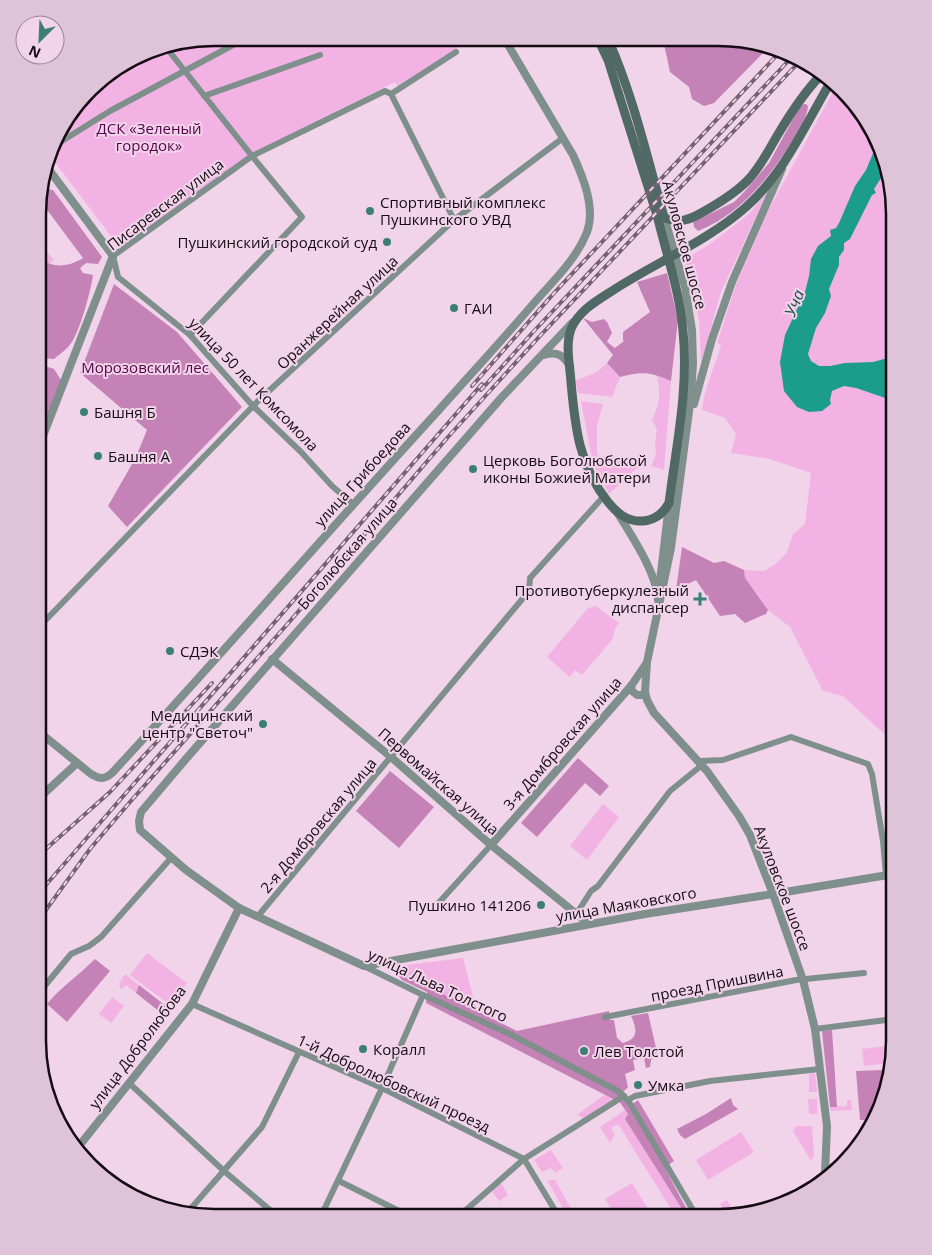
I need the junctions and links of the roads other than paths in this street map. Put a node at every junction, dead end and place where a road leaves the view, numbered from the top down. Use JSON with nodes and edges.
{"nodes":[{"id":1,"x":231,"y":46,"type":"edge"},
{"id":2,"x":509,"y":46,"type":"edge"},
{"id":3,"x":601,"y":46,"type":"edge"},
{"id":4,"x":611,"y":46,"type":"edge"},
{"id":5,"x":170,"y":52,"type":"edge"},
{"id":6,"x":456,"y":52,"type":"dead end"},
{"id":7,"x":320,"y":55,"type":"dead end"},
{"id":8,"x":184,"y":72,"type":"junction"},
{"id":9,"x":817,"y":80,"type":"edge"},
{"id":10,"x":828,"y":87,"type":"edge"},
{"id":11,"x":388,"y":92,"type":"junction"},
{"id":12,"x":204,"y":96,"type":"junction"},
{"id":13,"x":563,"y":138,"type":"junction"},
{"id":14,"x":64,"y":140,"type":"edge"},
{"id":15,"x":252,"y":156,"type":"junction"},
{"id":16,"x":788,"y":158,"type":"junction"},
{"id":17,"x":52,"y":173,"type":"edge"},
{"id":18,"x":664,"y":217,"type":"junction"},
{"id":19,"x":454,"y":220,"type":"junction"},
{"id":20,"x":112,"y":256,"type":"junction"},
{"id":21,"x":578,"y":316,"type":"junction"},
{"id":22,"x":190,"y":335,"type":"junction"},
{"id":23,"x":542,"y":355,"type":"junction"},
{"id":24,"x":570,"y":366,"type":"junction"},
{"id":25,"x":253,"y":406,"type":"junction"},
{"id":26,"x":46,"y":428,"type":"edge"},
{"id":27,"x":686,"y":437,"type":"junction"},
{"id":28,"x":604,"y":496,"type":"junction"},
{"id":29,"x":669,"y":503,"type":"junction"},
{"id":30,"x":353,"y":504,"type":"junction"},
{"id":31,"x":617,"y":512,"type":"junction"},
{"id":32,"x":657,"y":608,"type":"junction"},
{"id":33,"x":46,"y":620,"type":"edge"},
{"id":34,"x":272,"y":659,"type":"junction"},
{"id":35,"x":647,"y":662,"type":"junction"},
{"id":36,"x":633,"y":682,"type":"junction"},
{"id":37,"x":646,"y":689,"type":"junction"},
{"id":38,"x":46,"y":738,"type":"edge"},
{"id":39,"x":391,"y":757,"type":"junction"},
{"id":40,"x":700,"y":763,"type":"junction"},
{"id":41,"x":76,"y":764,"type":"junction"},
{"id":42,"x":46,"y":792,"type":"edge"},
{"id":43,"x":141,"y":812,"type":"joint"},
{"id":44,"x":491,"y":845,"type":"junction"},
{"id":45,"x":885,"y":850,"type":"edge"},
{"id":46,"x":171,"y":858,"type":"junction"},
{"id":47,"x":885,"y":875,"type":"edge"},
{"id":48,"x":773,"y":894,"type":"junction"},
{"id":49,"x":239,"y":908,"type":"junction"},
{"id":50,"x":434,"y":908,"type":"dead end"},
{"id":51,"x":577,"y":913,"type":"junction"},
{"id":52,"x":258,"y":916,"type":"junction"},
{"id":53,"x":589,"y":924,"type":"junction"},
{"id":54,"x":384,"y":962,"type":"junction"},
{"id":55,"x":364,"y":966,"type":"junction"},
{"id":56,"x":864,"y":973,"type":"dead end"},
{"id":57,"x":387,"y":977,"type":"junction"},
{"id":58,"x":802,"y":980,"type":"junction"},
{"id":59,"x":46,"y":984,"type":"edge"},
{"id":60,"x":423,"y":995,"type":"junction"},
{"id":61,"x":192,"y":1004,"type":"junction"},
{"id":62,"x":604,"y":1017,"type":"dead end"},
{"id":63,"x":885,"y":1020,"type":"edge"},
{"id":64,"x":815,"y":1029,"type":"junction"},
{"id":65,"x":299,"y":1052,"type":"junction"},
{"id":66,"x":820,"y":1069,"type":"junction"},
{"id":67,"x":129,"y":1083,"type":"junction"},
{"id":68,"x":382,"y":1088,"type":"junction"},
{"id":69,"x":626,"y":1098,"type":"junction"},
{"id":70,"x":81,"y":1143,"type":"edge"},
{"id":71,"x":524,"y":1159,"type":"junction"},
{"id":72,"x":825,"y":1170,"type":"edge"},
{"id":73,"x":224,"y":1171,"type":"junction"},
{"id":74,"x":339,"y":1181,"type":"junction"},
{"id":75,"x":192,"y":1207,"type":"edge"},
{"id":76,"x":269,"y":1209,"type":"edge"},
{"id":77,"x":325,"y":1209,"type":"edge"},
{"id":78,"x":395,"y":1209,"type":"edge"},
{"id":79,"x":467,"y":1209,"type":"edge"},
{"id":80,"x":554,"y":1209,"type":"edge"},
{"id":81,"x":692,"y":1209,"type":"edge"}],
"edges":[{"from":1,"to":8,"type":"street"},
{"from":2,"to":13,"type":"street","name":"улица Грибоедова"},
{"from":3,"to":29,"type":"main road","name":"Акуловское шоссе"},
{"from":4,"to":18,"type":"main road","name":"Акуловское шоссе"},
{"from":5,"to":8,"type":"street"},
{"from":6,"to":11,"type":"street","name":"Писаревская улица"},
{"from":7,"to":12,"type":"street"},
{"from":8,"to":12,"type":"street"},
{"from":8,"to":14,"type":"street"},
{"from":9,"to":18,"type":"main road"},
{"from":10,"to":16,"type":"main road"},
{"from":11,"to":15,"type":"street","name":"Писаревская улица"},
{"from":11,"to":19,"type":"street"},
{"from":12,"to":15,"type":"street"},
{"from":13,"to":19,"type":"street","name":"Оранжерейная улица"},
{"from":13,"to":30,"type":"street","name":"улица Грибоедова"},
{"from":15,"to":20,"type":"street","name":"Писаревская улица"},
{"from":15,"to":22,"type":"street"},
{"from":16,"to":21,"type":"main road"},
{"from":16,"to":27,"type":"street"},
{"from":17,"to":20,"type":"street","name":"улица 50 лет Комсомола"},
{"from":18,"to":27,"type":"street","name":"Акуловское шоссе"},
{"from":19,"to":25,"type":"street","name":"Оранжерейная улица"},
{"from":20,"to":22,"type":"street","name":"улица 50 лет Комсомола"},
{"from":20,"to":26,"type":"street","name":"Писаревская улица"},
{"from":21,"to":23,"type":"street","name":"Боголюбская улица"},
{"from":21,"to":24,"type":"main road"},
{"from":22,"to":25,"type":"street","name":"улица 50 лет Комсомола"},
{"from":23,"to":24,"type":"street"},
{"from":23,"to":34,"type":"street","name":"Боголюбская улица"},
{"from":24,"to":28,"type":"main road"},
{"from":25,"to":30,"type":"street","name":"улица 50 лет Комсомола"},
{"from":25,"to":33,"type":"street","name":"Оранжерейная улица"},
{"from":27,"to":32,"type":"street","name":"Акуловское шоссе"},
{"from":28,"to":31,"type":"main road"},
{"from":28,"to":39,"type":"street","name":"2-я Домбровская улица"},
{"from":29,"to":31,"type":"main road"},
{"from":29,"to":32,"type":"street","name":"Акуловское шоссе"},
{"from":30,"to":41,"type":"street","name":"улица Грибоедова"},
{"from":31,"to":32,"type":"street"},
{"from":32,"to":35,"type":"street","name":"Акуловское шоссе"},
{"from":34,"to":39,"type":"street","name":"Первомайская улица"},
{"from":34,"to":43,"type":"street","name":"Боголюбская улица"},
{"from":35,"to":36,"type":"street","name":"3-я Домбровская улица"},
{"from":35,"to":37,"type":"street","name":"Акуловское шоссе"},
{"from":36,"to":37,"type":"street"},
{"from":36,"to":37,"type":"street"},
{"from":36,"to":44,"type":"street","name":"3-я Домбровская улица"},
{"from":37,"to":40,"type":"street","name":"Акуловское шоссе"},
{"from":38,"to":41,"type":"street"},
{"from":39,"to":44,"type":"street","name":"Первомайская улица"},
{"from":39,"to":52,"type":"street","name":"2-я Домбровская улица"},
{"from":40,"to":45,"type":"street"},
{"from":40,"to":48,"type":"street","name":"Акуловское шоссе"},
{"from":40,"to":51,"type":"street"},
{"from":41,"to":42,"type":"street"},
{"from":43,"to":46,"type":"street","name":"улица Льва Толстого"},
{"from":44,"to":50,"type":"street","name":"3-я Домбровская улица"},
{"from":44,"to":51,"type":"street","name":"Первомайская улица"},
{"from":46,"to":49,"type":"street","name":"улица Льва Толстого"},
{"from":46,"to":59,"type":"street"},
{"from":47,"to":48,"type":"street","name":"улица Маяковского"},
{"from":48,"to":53,"type":"street","name":"улица Маяковского"},
{"from":48,"to":58,"type":"street","name":"Акуловское шоссе"},
{"from":49,"to":52,"type":"street","name":"улица Льва Толстого"},
{"from":49,"to":61,"type":"street","name":"улица Добролюбова"},
{"from":51,"to":53,"type":"street","name":"Первомайская улица"},
{"from":52,"to":55,"type":"street","name":"улица Льва Толстого"},
{"from":53,"to":54,"type":"street","name":"улица Маяковского"},
{"from":54,"to":55,"type":"street","name":"улица Маяковского"},
{"from":54,"to":57,"type":"street"},
{"from":55,"to":57,"type":"street","name":"улица Льва Толстого"},
{"from":56,"to":58,"type":"street","name":"проезд Пришвина"},
{"from":57,"to":60,"type":"street","name":"улица Льва Толстого"},
{"from":58,"to":62,"type":"street","name":"проезд Пришвина"},
{"from":58,"to":64,"type":"street","name":"Акуловское шоссе"},
{"from":60,"to":68,"type":"street"},
{"from":60,"to":69,"type":"street","name":"улица Льва Толстого"},
{"from":61,"to":65,"type":"street","name":"1-й Добролюбовский проезд"},
{"from":61,"to":67,"type":"street","name":"улица Добролюбова"},
{"from":63,"to":64,"type":"street"},
{"from":64,"to":66,"type":"street","name":"Акуловское шоссе"},
{"from":65,"to":68,"type":"street","name":"1-й Добролюбовский проезд"},
{"from":65,"to":73,"type":"street"},
{"from":66,"to":69,"type":"street"},
{"from":66,"to":72,"type":"street","name":"Акуловское шоссе"},
{"from":67,"to":70,"type":"street","name":"улица Добролюбова"},
{"from":67,"to":73,"type":"street"},
{"from":68,"to":71,"type":"street","name":"1-й Добролюбовский проезд"},
{"from":68,"to":74,"type":"street"},
{"from":69,"to":71,"type":"street"},
{"from":69,"to":81,"type":"street","name":"улица Льва Толстого"},
{"from":71,"to":79,"type":"street"},
{"from":71,"to":80,"type":"street"},
{"from":73,"to":75,"type":"street"},
{"from":73,"to":76,"type":"street"},
{"from":74,"to":77,"type":"street"},
{"from":74,"to":78,"type":"street"}]}
